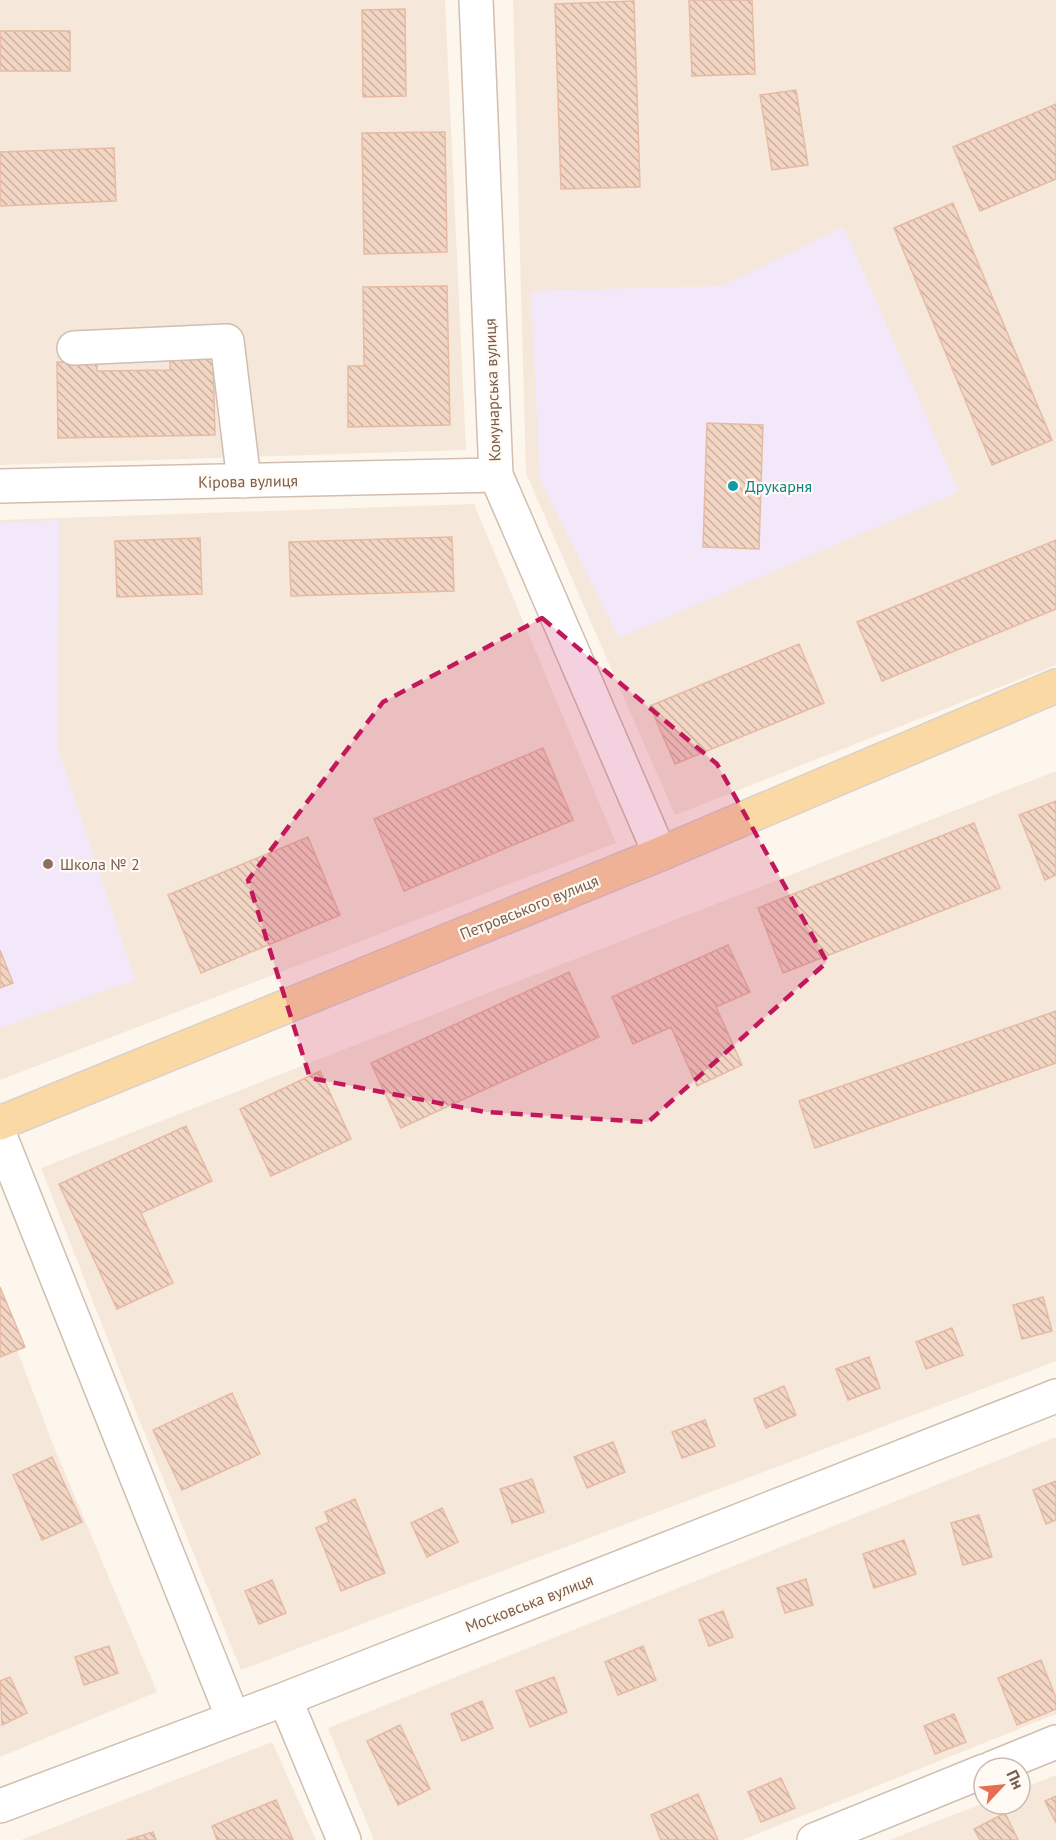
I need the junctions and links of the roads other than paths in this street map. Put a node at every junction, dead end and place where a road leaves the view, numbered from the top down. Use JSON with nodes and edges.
{"nodes":[{"id":1,"x":476,"y":0,"type":"edge"},
{"id":2,"x":74,"y":348,"type":"dead end"},
{"id":3,"x":496,"y":476,"type":"junction"},
{"id":4,"x":244,"y":481,"type":"junction"},
{"id":5,"x":0,"y":486,"type":"edge"},
{"id":6,"x":1056,"y":686,"type":"edge"},
{"id":7,"x":660,"y":854,"type":"junction"},
{"id":8,"x":0,"y":1123,"type":"edge"},
{"id":9,"x":0,"y":1136,"type":"edge"},
{"id":10,"x":1056,"y":1396,"type":"edge"},
{"id":11,"x":285,"y":1699,"type":"junction"},
{"id":12,"x":233,"y":1718,"type":"junction"},
{"id":13,"x":1056,"y":1742,"type":"edge"},
{"id":14,"x":1022,"y":1756,"type":"edge"},
{"id":15,"x":972,"y":1776,"type":"edge"},
{"id":16,"x":0,"y":1806,"type":"edge"},
{"id":17,"x":344,"y":1840,"type":"edge"},
{"id":18,"x":814,"y":1840,"type":"edge"}],
"edges":[{"from":1,"to":3,"type":"street","name":"Комунарська вулиця"},
{"from":2,"to":4,"type":"street"},
{"from":3,"to":4,"type":"street","name":"Кірова вулиця"},
{"from":3,"to":7,"type":"street","name":"Комунарська вулиця"},
{"from":4,"to":5,"type":"street","name":"Кірова вулиця"},
{"from":6,"to":7,"type":"main road","name":"Петровського вулиця"},
{"from":7,"to":8,"type":"main road","name":"Петровського вулиця"},
{"from":9,"to":12,"type":"street"},
{"from":10,"to":11,"type":"street","name":"Московська вулиця"},
{"from":11,"to":12,"type":"street","name":"Московська вулиця"},
{"from":11,"to":17,"type":"street"},
{"from":12,"to":16,"type":"street","name":"Московська вулиця"},
{"from":13,"to":14,"type":"street"},
{"from":15,"to":18,"type":"street"}]}
